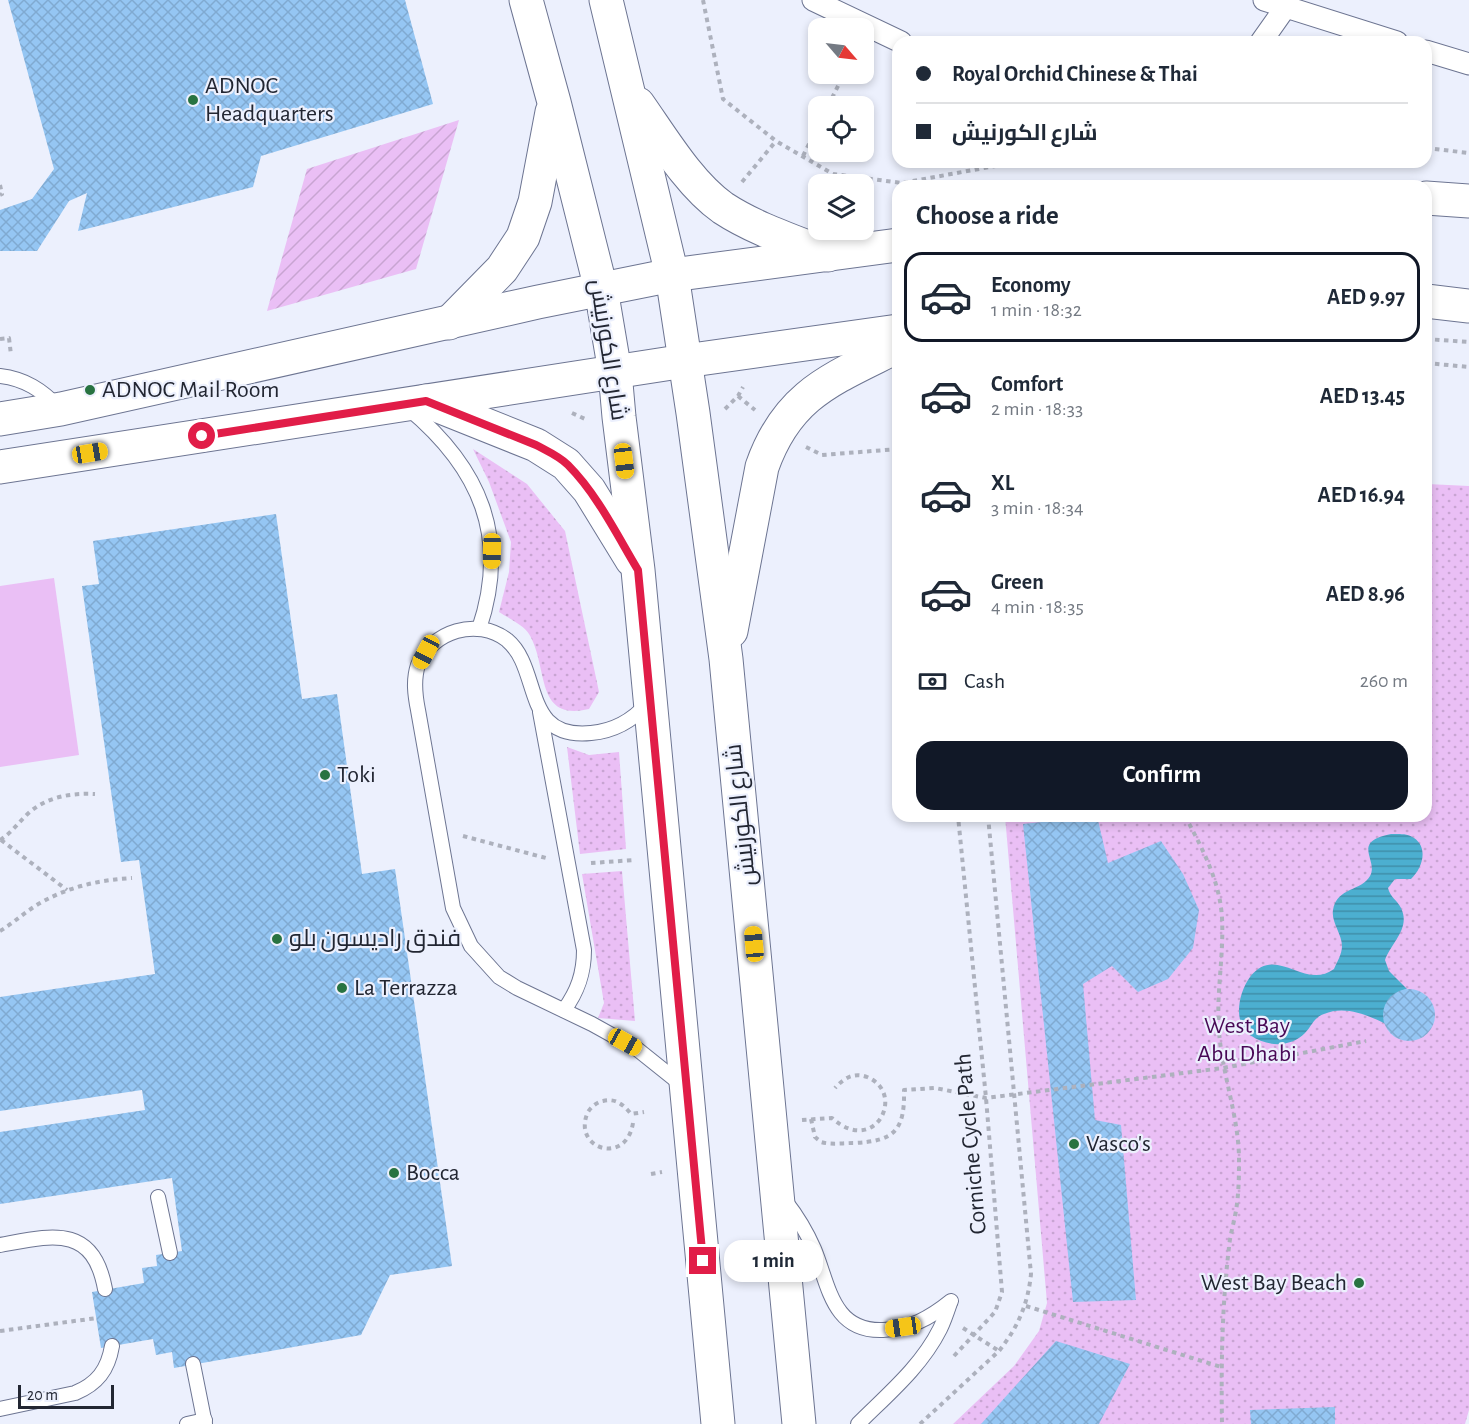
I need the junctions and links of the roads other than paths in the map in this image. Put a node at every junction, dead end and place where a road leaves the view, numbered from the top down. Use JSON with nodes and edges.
{"nodes":[{"id":1,"x":526,"y":0,"type":"edge"},
{"id":2,"x":606,"y":0,"type":"edge"},
{"id":3,"x":813,"y":0,"type":"edge"},
{"id":4,"x":1264,"y":0,"type":"edge"},
{"id":5,"x":1285,"y":8,"type":"junction"},
{"id":6,"x":1265,"y":36,"type":"edge"},
{"id":7,"x":1377,"y":36,"type":"edge"},
{"id":8,"x":892,"y":38,"type":"edge"},
{"id":9,"x":1432,"y":53,"type":"edge"},
{"id":10,"x":1469,"y":64,"type":"edge"},
{"id":11,"x":630,"y":93,"type":"junction"},
{"id":12,"x":554,"y":102,"type":"junction"},
{"id":13,"x":1432,"y":198,"type":"edge"},
{"id":14,"x":1469,"y":201,"type":"edge"},
{"id":15,"x":892,"y":246,"type":"edge"},
{"id":16,"x":828,"y":255,"type":"junction"},
{"id":17,"x":672,"y":275,"type":"junction"},
{"id":18,"x":601,"y":290,"type":"junction"},
{"id":19,"x":1432,"y":302,"type":"edge"},
{"id":20,"x":1469,"y":306,"type":"edge"},
{"id":21,"x":449,"y":323,"type":"junction"},
{"id":22,"x":892,"y":332,"type":"edge"},
{"id":23,"x":892,"y":349,"type":"edge"},
{"id":24,"x":685,"y":361,"type":"junction"},
{"id":25,"x":615,"y":372,"type":"junction"},
{"id":26,"x":0,"y":376,"type":"edge"},
{"id":27,"x":415,"y":403,"type":"junction"},
{"id":28,"x":61,"y":410,"type":"junction"},
{"id":29,"x":0,"y":418,"type":"edge"},
{"id":30,"x":0,"y":467,"type":"edge"},
{"id":31,"x":638,"y":570,"type":"junction"},
{"id":32,"x":479,"y":629,"type":"junction"},
{"id":33,"x":726,"y":659,"type":"junction"},
{"id":34,"x":650,"y":700,"type":"junction"},
{"id":35,"x":540,"y":711,"type":"junction"},
{"id":36,"x":564,"y":1010,"type":"junction"},
{"id":37,"x":687,"y":1089,"type":"junction"},
{"id":38,"x":778,"y":1192,"type":"junction"},
{"id":39,"x":158,"y":1197,"type":"dead end"},
{"id":40,"x":0,"y":1245,"type":"edge"},
{"id":41,"x":170,"y":1253,"type":"dead end"},
{"id":42,"x":105,"y":1289,"type":"dead end"},
{"id":43,"x":112,"y":1346,"type":"dead end"},
{"id":44,"x":193,"y":1364,"type":"dead end"},
{"id":45,"x":0,"y":1408,"type":"edge"},
{"id":46,"x":205,"y":1422,"type":"edge"},
{"id":47,"x":187,"y":1424,"type":"edge"},
{"id":48,"x":718,"y":1424,"type":"edge"},
{"id":49,"x":799,"y":1424,"type":"edge"},
{"id":50,"x":858,"y":1424,"type":"edge"}],
"edges":[{"from":1,"to":12,"type":"main road","name":"شارع الكورنيش"},
{"from":2,"to":11,"type":"main road","name":"شارع الكورنيش"},
{"from":3,"to":8,"type":"street"},
{"from":4,"to":5,"type":"street"},
{"from":5,"to":6,"type":"street"},
{"from":5,"to":7,"type":"street"},
{"from":9,"to":10,"type":"street"},
{"from":11,"to":16,"type":"main road"},
{"from":11,"to":17,"type":"main road","name":"شارع الكورنيش"},
{"from":12,"to":18,"type":"main road","name":"شارع الكورنيش"},
{"from":12,"to":21,"type":"main road"},
{"from":13,"to":14,"type":"main road"},
{"from":15,"to":16,"type":"main road"},
{"from":16,"to":17,"type":"main road"},
{"from":17,"to":18,"type":"main road"},
{"from":17,"to":24,"type":"main road","name":"شارع الكورنيش"},
{"from":18,"to":21,"type":"main road"},
{"from":18,"to":25,"type":"main road","name":"شارع الكورنيش"},
{"from":19,"to":20,"type":"main road"},
{"from":21,"to":28,"type":"main road"},
{"from":22,"to":24,"type":"main road"},
{"from":23,"to":33,"type":"main road"},
{"from":24,"to":25,"type":"main road"},
{"from":24,"to":33,"type":"main road","name":"شارع الكورنيش"},
{"from":25,"to":27,"type":"main road"},
{"from":25,"to":31,"type":"main road","name":"شارع الكورنيش"},
{"from":26,"to":28,"type":"lane"},
{"from":27,"to":30,"type":"main road"},
{"from":27,"to":31,"type":"main road"},
{"from":27,"to":32,"type":"lane"},
{"from":28,"to":29,"type":"main road"},
{"from":31,"to":34,"type":"main road","name":"شارع الكورنيش"},
{"from":32,"to":35,"type":"lane"},
{"from":32,"to":36,"type":"lane"},
{"from":33,"to":38,"type":"main road","name":"شارع الكورنيش"},
{"from":34,"to":35,"type":"lane"},
{"from":34,"to":37,"type":"main road","name":"شارع الكورنيش"},
{"from":35,"to":36,"type":"lane"},
{"from":36,"to":37,"type":"lane"},
{"from":37,"to":48,"type":"main road","name":"شارع الكورنيش"},
{"from":38,"to":49,"type":"main road","name":"شارع الكورنيش"},
{"from":38,"to":50,"type":"lane"},
{"from":39,"to":41,"type":"lane"},
{"from":40,"to":42,"type":"lane"},
{"from":43,"to":45,"type":"lane"},
{"from":44,"to":46,"type":"lane"},
{"from":46,"to":47,"type":"lane"}]}
